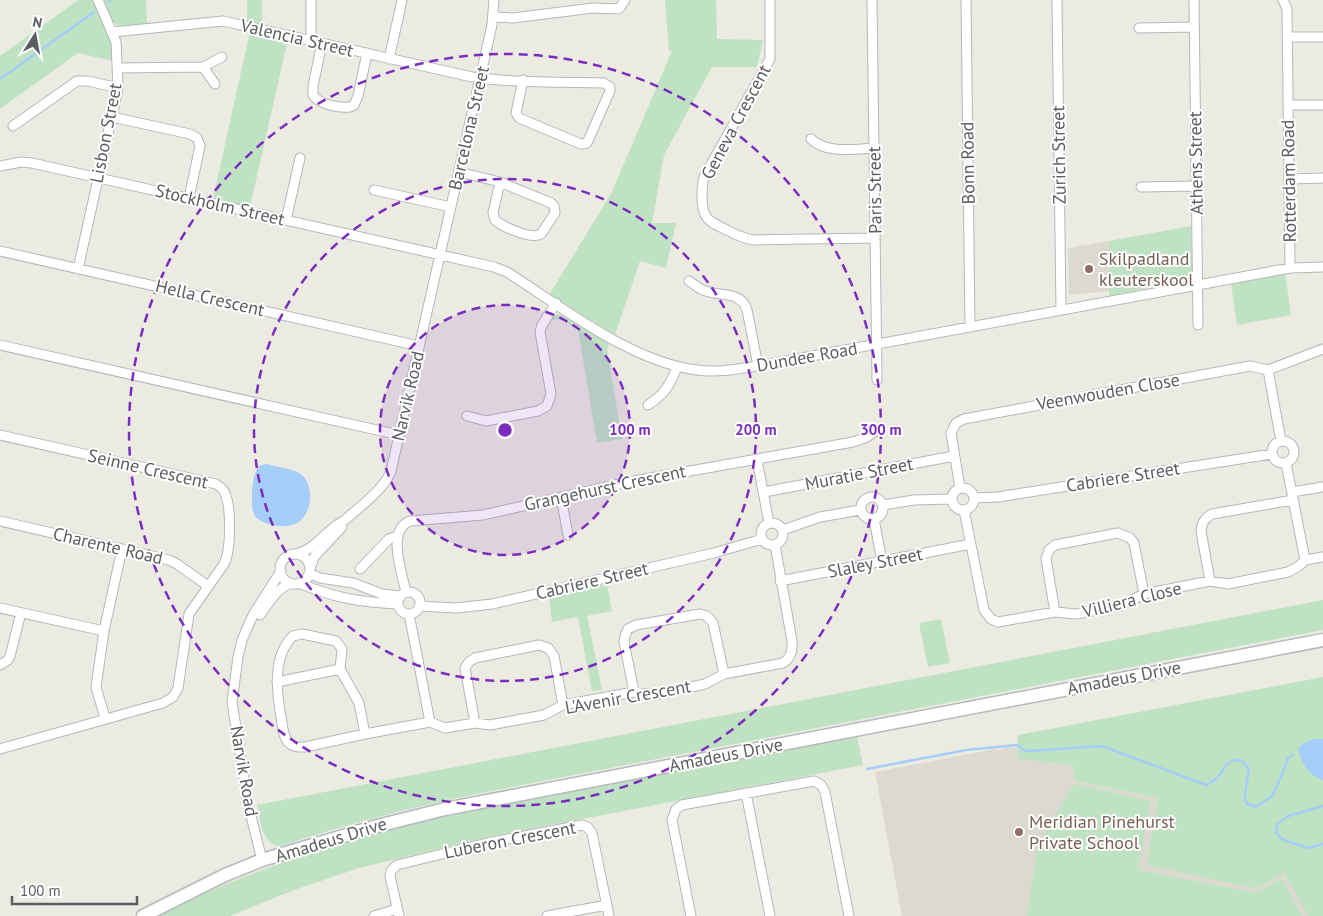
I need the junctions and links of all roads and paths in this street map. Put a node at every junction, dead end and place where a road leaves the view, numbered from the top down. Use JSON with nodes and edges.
{"nodes":[{"id":1,"x":98,"y":0,"type":"edge"},
{"id":2,"x":311,"y":0,"type":"edge"},
{"id":3,"x":402,"y":0,"type":"edge"},
{"id":4,"x":494,"y":0,"type":"edge"},
{"id":5,"x":624,"y":0,"type":"edge"},
{"id":6,"x":770,"y":0,"type":"edge"},
{"id":7,"x":872,"y":0,"type":"edge"},
{"id":8,"x":966,"y":0,"type":"edge"},
{"id":9,"x":1057,"y":0,"type":"edge"},
{"id":10,"x":1194,"y":0,"type":"edge"},
{"id":11,"x":1283,"y":0,"type":"edge"},
{"id":12,"x":493,"y":17,"type":"junction"},
{"id":13,"x":1194,"y":27,"type":"junction"},
{"id":14,"x":1139,"y":28,"type":"dead end"},
{"id":15,"x":113,"y":32,"type":"junction"},
{"id":16,"x":1287,"y":37,"type":"junction"},
{"id":17,"x":1323,"y":37,"type":"edge"},
{"id":18,"x":311,"y":41,"type":"junction"},
{"id":19,"x":322,"y":43,"type":"junction"},
{"id":20,"x":367,"y":53,"type":"junction"},
{"id":21,"x":222,"y":57,"type":"dead end"},
{"id":22,"x":389,"y":58,"type":"junction"},
{"id":23,"x":203,"y":66,"type":"junction"},
{"id":24,"x":117,"y":68,"type":"junction"},
{"id":25,"x":480,"y":78,"type":"junction"},
{"id":26,"x":522,"y":80,"type":"junction"},
{"id":27,"x":215,"y":84,"type":"dead end"},
{"id":28,"x":118,"y":88,"type":"junction"},
{"id":29,"x":1288,"y":105,"type":"junction"},
{"id":30,"x":1323,"y":105,"type":"edge"},
{"id":31,"x":112,"y":117,"type":"junction"},
{"id":32,"x":14,"y":126,"type":"dead end"},
{"id":33,"x":811,"y":139,"type":"dead end"},
{"id":34,"x":874,"y":148,"type":"junction"},
{"id":35,"x":300,"y":158,"type":"dead end"},
{"id":36,"x":0,"y":166,"type":"edge"},
{"id":37,"x":459,"y":172,"type":"junction"},
{"id":38,"x":99,"y":177,"type":"junction"},
{"id":39,"x":1323,"y":178,"type":"edge"},
{"id":40,"x":1289,"y":179,"type":"junction"},
{"id":41,"x":500,"y":182,"type":"junction"},
{"id":42,"x":1196,"y":186,"type":"junction"},
{"id":43,"x":1141,"y":187,"type":"dead end"},
{"id":44,"x":374,"y":190,"type":"dead end"},
{"id":45,"x":189,"y":198,"type":"junction"},
{"id":46,"x":451,"y":207,"type":"junction"},
{"id":47,"x":286,"y":220,"type":"junction"},
{"id":48,"x":875,"y":238,"type":"junction"},
{"id":49,"x":0,"y":251,"type":"edge"},
{"id":50,"x":440,"y":255,"type":"junction"},
{"id":51,"x":1323,"y":267,"type":"edge"},
{"id":52,"x":1290,"y":268,"type":"junction"},
{"id":53,"x":78,"y":269,"type":"junction"},
{"id":54,"x":690,"y":281,"type":"dead end"},
{"id":55,"x":1197,"y":285,"type":"junction"},
{"id":56,"x":556,"y":304,"type":"junction"},
{"id":57,"x":1061,"y":310,"type":"junction"},
{"id":58,"x":1198,"y":325,"type":"dead end"},
{"id":59,"x":970,"y":327,"type":"junction"},
{"id":60,"x":876,"y":344,"type":"junction"},
{"id":61,"x":0,"y":345,"type":"edge"},
{"id":62,"x":419,"y":346,"type":"junction"},
{"id":63,"x":1323,"y":349,"type":"edge"},
{"id":64,"x":676,"y":366,"type":"junction"},
{"id":65,"x":758,"y":366,"type":"junction"},
{"id":66,"x":1268,"y":370,"type":"junction"},
{"id":67,"x":877,"y":380,"type":"dead end"},
{"id":68,"x":648,"y":405,"type":"dead end"},
{"id":69,"x":466,"y":416,"type":"dead end"},
{"id":70,"x":879,"y":429,"type":"dead end"},
{"id":71,"x":0,"y":435,"type":"edge"},
{"id":72,"x":399,"y":435,"type":"junction"},
{"id":73,"x":1281,"y":441,"type":"junction"},
{"id":74,"x":1272,"y":454,"type":"junction"},
{"id":75,"x":954,"y":456,"type":"junction"},
{"id":76,"x":757,"y":460,"type":"junction"},
{"id":77,"x":1286,"y":463,"type":"junction"},
{"id":78,"x":1323,"y":487,"type":"edge"},
{"id":79,"x":960,"y":488,"type":"junction"},
{"id":80,"x":764,"y":492,"type":"junction"},
{"id":81,"x":1293,"y":496,"type":"junction"},
{"id":82,"x":560,"y":497,"type":"junction"},
{"id":83,"x":974,"y":498,"type":"junction"},
{"id":84,"x":951,"y":499,"type":"junction"},
{"id":85,"x":883,"y":505,"type":"junction"},
{"id":86,"x":860,"y":510,"type":"junction"},
{"id":87,"x":964,"y":510,"type":"junction"},
{"id":88,"x":874,"y":519,"type":"junction"},
{"id":89,"x":346,"y":520,"type":"junction"},
{"id":90,"x":0,"y":521,"type":"edge"},
{"id":91,"x":769,"y":523,"type":"junction"},
{"id":92,"x":782,"y":530,"type":"junction"},
{"id":93,"x":568,"y":535,"type":"dead end"},
{"id":94,"x":397,"y":536,"type":"junction"},
{"id":95,"x":762,"y":539,"type":"junction"},
{"id":96,"x":971,"y":544,"type":"junction"},
{"id":97,"x":774,"y":545,"type":"junction"},
{"id":98,"x":122,"y":549,"type":"junction"},
{"id":99,"x":296,"y":554,"type":"junction"},
{"id":100,"x":1323,"y":557,"type":"edge"},
{"id":101,"x":1305,"y":560,"type":"junction"},
{"id":102,"x":882,"y":562,"type":"junction"},
{"id":103,"x":360,"y":569,"type":"dead end"},
{"id":104,"x":280,"y":571,"type":"junction"},
{"id":105,"x":310,"y":571,"type":"junction"},
{"id":106,"x":336,"y":581,"type":"junction"},
{"id":107,"x":780,"y":581,"type":"junction"},
{"id":108,"x":1210,"y":581,"type":"junction"},
{"id":109,"x":295,"y":583,"type":"junction"},
{"id":110,"x":208,"y":586,"type":"junction"},
{"id":111,"x":1144,"y":594,"type":"junction"},
{"id":112,"x":333,"y":596,"type":"junction"},
{"id":113,"x":401,"y":598,"type":"junction"},
{"id":114,"x":420,"y":606,"type":"junction"},
{"id":115,"x":0,"y":608,"type":"edge"},
{"id":116,"x":1055,"y":612,"type":"junction"},
{"id":117,"x":21,"y":613,"type":"junction"},
{"id":118,"x":409,"y":614,"type":"junction"},
{"id":119,"x":250,"y":624,"type":"junction"},
{"id":120,"x":104,"y":631,"type":"junction"},
{"id":121,"x":1323,"y":640,"type":"edge"},
{"id":122,"x":0,"y":665,"type":"edge"},
{"id":123,"x":340,"y":669,"type":"junction"},
{"id":124,"x":724,"y":674,"type":"junction"},
{"id":125,"x":277,"y":682,"type":"junction"},
{"id":126,"x":634,"y":692,"type":"junction"},
{"id":127,"x":563,"y":705,"type":"junction"},
{"id":128,"x":105,"y":718,"type":"junction"},
{"id":129,"x":430,"y":722,"type":"junction"},
{"id":130,"x":475,"y":723,"type":"junction"},
{"id":131,"x":365,"y":734,"type":"junction"},
{"id":132,"x":0,"y":749,"type":"edge"},
{"id":133,"x":746,"y":793,"type":"junction"},
{"id":134,"x":262,"y":860,"type":"junction"},
{"id":135,"x":606,"y":905,"type":"junction"},
{"id":136,"x":398,"y":913,"type":"edge"},
{"id":137,"x":143,"y":916,"type":"edge"},
{"id":138,"x":374,"y":916,"type":"edge"},
{"id":139,"x":547,"y":916,"type":"edge"},
{"id":140,"x":609,"y":916,"type":"edge"},
{"id":141,"x":690,"y":916,"type":"edge"},
{"id":142,"x":770,"y":916,"type":"edge"},
{"id":143,"x":849,"y":916,"type":"edge"}],
"edges":[{"from":1,"to":15,"type":"street","name":"Lisbon Street"},
{"from":2,"to":18,"type":"street"},
{"from":3,"to":22,"type":"street"},
{"from":4,"to":12,"type":"street","name":"Barcelona Street"},
{"from":5,"to":12,"type":"street"},
{"from":6,"to":48,"type":"street","name":"Geneva Crescent"},
{"from":7,"to":34,"type":"street","name":"Paris Street"},
{"from":8,"to":59,"type":"street","name":"Bonn Road"},
{"from":9,"to":57,"type":"street","name":"Zurich Street"},
{"from":10,"to":13,"type":"street","name":"Athens Street"},
{"from":11,"to":16,"type":"street","name":"Rotterdam Road"},
{"from":12,"to":25,"type":"street","name":"Barcelona Street"},
{"from":13,"to":14,"type":"street"},
{"from":13,"to":42,"type":"street","name":"Athens Street"},
{"from":15,"to":18,"type":"street","name":"Valencia Street"},
{"from":15,"to":24,"type":"street","name":"Lisbon Street"},
{"from":16,"to":17,"type":"street"},
{"from":16,"to":29,"type":"street","name":"Rotterdam Road"},
{"from":18,"to":19,"type":"street","name":"Valencia Street"},
{"from":19,"to":20,"type":"street","name":"Valencia Street"},
{"from":19,"to":20,"type":"street"},
{"from":20,"to":22,"type":"street","name":"Valencia Street"},
{"from":21,"to":23,"type":"street"},
{"from":22,"to":25,"type":"street","name":"Valencia Street"},
{"from":23,"to":24,"type":"street"},
{"from":23,"to":27,"type":"street"},
{"from":24,"to":28,"type":"street","name":"Lisbon Street"},
{"from":25,"to":26,"type":"street","name":"Valencia Street"},
{"from":25,"to":37,"type":"street","name":"Barcelona Street"},
{"from":26,"to":26,"type":"street","name":"Valencia Street"},
{"from":28,"to":31,"type":"street","name":"Lisbon Street"},
{"from":28,"to":32,"type":"street"},
{"from":29,"to":30,"type":"street"},
{"from":29,"to":40,"type":"street","name":"Rotterdam Road"},
{"from":31,"to":38,"type":"street","name":"Lisbon Street"},
{"from":31,"to":45,"type":"street"},
{"from":33,"to":34,"type":"street"},
{"from":34,"to":48,"type":"street","name":"Paris Street"},
{"from":35,"to":47,"type":"street"},
{"from":36,"to":38,"type":"street","name":"Stockholm Street"},
{"from":37,"to":41,"type":"street"},
{"from":37,"to":46,"type":"street","name":"Barcelona Street"},
{"from":38,"to":45,"type":"street","name":"Stockholm Street"},
{"from":38,"to":53,"type":"street","name":"Lisbon Street"},
{"from":39,"to":40,"type":"street"},
{"from":40,"to":52,"type":"street","name":"Rotterdam Road"},
{"from":41,"to":41,"type":"street"},
{"from":42,"to":43,"type":"street"},
{"from":42,"to":55,"type":"street","name":"Athens Street"},
{"from":44,"to":46,"type":"street"},
{"from":45,"to":47,"type":"street","name":"Stockholm Street"},
{"from":46,"to":50,"type":"street","name":"Barcelona Street"},
{"from":47,"to":50,"type":"street","name":"Stockholm Street"},
{"from":48,"to":60,"type":"street","name":"Paris Street"},
{"from":49,"to":53,"type":"street","name":"Hella Crescent"},
{"from":50,"to":56,"type":"street","name":"Dundee Road"},
{"from":50,"to":62,"type":"street","name":"Narvik Road"},
{"from":51,"to":52,"type":"street"},
{"from":52,"to":55,"type":"street","name":"Rotterdam Road"},
{"from":53,"to":62,"type":"street","name":"Hella Crescent"},
{"from":54,"to":65,"type":"street"},
{"from":55,"to":57,"type":"street","name":"Dundee Road"},
{"from":55,"to":58,"type":"street","name":"Athens Street"},
{"from":56,"to":64,"type":"street","name":"Dundee Road"},
{"from":56,"to":69,"type":"street"},
{"from":57,"to":59,"type":"street","name":"Dundee Road"},
{"from":59,"to":60,"type":"street","name":"Dundee Road"},
{"from":60,"to":65,"type":"street","name":"Dundee Road"},
{"from":60,"to":67,"type":"street","name":"Paris Street"},
{"from":61,"to":72,"type":"street"},
{"from":62,"to":72,"type":"street","name":"Narvik Road"},
{"from":63,"to":66,"type":"street","name":"Veenwouden Close"},
{"from":64,"to":65,"type":"street","name":"Dundee Road"},
{"from":64,"to":68,"type":"street"},
{"from":66,"to":73,"type":"street"},
{"from":66,"to":75,"type":"street","name":"Veenwouden Close"},
{"from":70,"to":76,"type":"street","name":"Grangehurst Crescent"},
{"from":71,"to":110,"type":"street","name":"Seinne Crescent"},
{"from":72,"to":89,"type":"street","name":"Narvik Road"},
{"from":73,"to":74,"type":"street"},
{"from":73,"to":77,"type":"street"},
{"from":74,"to":77,"type":"street"},
{"from":74,"to":83,"type":"street","name":"Cabriere Street"},
{"from":75,"to":79,"type":"street","name":"Veenwouden Close"},
{"from":75,"to":80,"type":"street","name":"Muratie Street"},
{"from":76,"to":80,"type":"street"},
{"from":76,"to":82,"type":"street","name":"Grangehurst Crescent"},
{"from":77,"to":81,"type":"street"},
{"from":78,"to":81,"type":"street"},
{"from":79,"to":83,"type":"street"},
{"from":79,"to":84,"type":"street"},
{"from":80,"to":91,"type":"street"},
{"from":81,"to":101,"type":"street"},
{"from":81,"to":108,"type":"street"},
{"from":82,"to":93,"type":"street"},
{"from":82,"to":94,"type":"street","name":"Grangehurst Crescent"},
{"from":83,"to":87,"type":"street"},
{"from":84,"to":85,"type":"street"},
{"from":84,"to":87,"type":"street"},
{"from":85,"to":86,"type":"street"},
{"from":85,"to":88,"type":"street"},
{"from":86,"to":88,"type":"street"},
{"from":86,"to":92,"type":"street"},
{"from":87,"to":96,"type":"street","name":"Villiera Close"},
{"from":88,"to":102,"type":"street"},
{"from":89,"to":99,"type":"street","name":"Narvik Road"},
{"from":89,"to":105,"type":"street","name":"Narvik Road"},
{"from":90,"to":98,"type":"street","name":"Charente Road"},
{"from":91,"to":92,"type":"street"},
{"from":91,"to":95,"type":"street"},
{"from":92,"to":97,"type":"street"},
{"from":94,"to":103,"type":"street","name":"Grangehurst Crescent"},
{"from":94,"to":113,"type":"street"},
{"from":95,"to":97,"type":"street"},
{"from":95,"to":114,"type":"street","name":"Cabriere Street"},
{"from":96,"to":102,"type":"street","name":"Slaley Street"},
{"from":96,"to":116,"type":"street","name":"Villiera Close"},
{"from":97,"to":107,"type":"street","name":"L'Avenir Crescent"},
{"from":98,"to":110,"type":"street","name":"Charente Road"},
{"from":98,"to":120,"type":"street"},
{"from":99,"to":104,"type":"street"},
{"from":99,"to":105,"type":"street"},
{"from":100,"to":101,"type":"street","name":"Villiera Close"},
{"from":101,"to":108,"type":"street","name":"Villiera Close"},
{"from":102,"to":107,"type":"street","name":"Slaley Street"},
{"from":104,"to":109,"type":"street"},
{"from":104,"to":119,"type":"street","name":"Narvik Road"},
{"from":105,"to":106,"type":"street"},
{"from":105,"to":109,"type":"street"},
{"from":106,"to":112,"type":"street"},
{"from":106,"to":113,"type":"street"},
{"from":107,"to":124,"type":"street","name":"L'Avenir Crescent"},
{"from":108,"to":111,"type":"street","name":"Villiera Close"},
{"from":109,"to":112,"type":"street"},
{"from":109,"to":119,"type":"street","name":"Narvik Road"},
{"from":110,"to":128,"type":"street","name":"Seinne Crescent"},
{"from":111,"to":116,"type":"street","name":"Villiera Close"},
{"from":111,"to":116,"type":"street"},
{"from":112,"to":113,"type":"street"},
{"from":113,"to":114,"type":"street"},
{"from":113,"to":118,"type":"street"},
{"from":114,"to":118,"type":"street"},
{"from":115,"to":117,"type":"street"},
{"from":117,"to":120,"type":"street"},
{"from":117,"to":122,"type":"street"},
{"from":118,"to":129,"type":"street"},
{"from":119,"to":134,"type":"street","name":"Narvik Road"},
{"from":120,"to":128,"type":"street"},
{"from":121,"to":134,"type":"street","name":"Amadeus Drive"},
{"from":123,"to":125,"type":"street"},
{"from":123,"to":125,"type":"street"},
{"from":123,"to":131,"type":"street"},
{"from":124,"to":126,"type":"street","name":"L'Avenir Crescent"},
{"from":124,"to":126,"type":"street"},
{"from":125,"to":131,"type":"street"},
{"from":126,"to":127,"type":"street","name":"L'Avenir Crescent"},
{"from":127,"to":130,"type":"street","name":"L'Avenir Crescent"},
{"from":127,"to":130,"type":"street"},
{"from":128,"to":132,"type":"street","name":"Seinne Crescent"},
{"from":129,"to":130,"type":"street","name":"L'Avenir Crescent"},
{"from":129,"to":131,"type":"street"},
{"from":133,"to":141,"type":"street"},
{"from":133,"to":142,"type":"street"},
{"from":133,"to":143,"type":"street"},
{"from":134,"to":137,"type":"street","name":"Amadeus Drive"},
{"from":135,"to":136,"type":"street","name":"Luberon Crescent"},
{"from":135,"to":139,"type":"street"},
{"from":135,"to":140,"type":"street","name":"Luberon Crescent"},
{"from":136,"to":138,"type":"street"}]}
